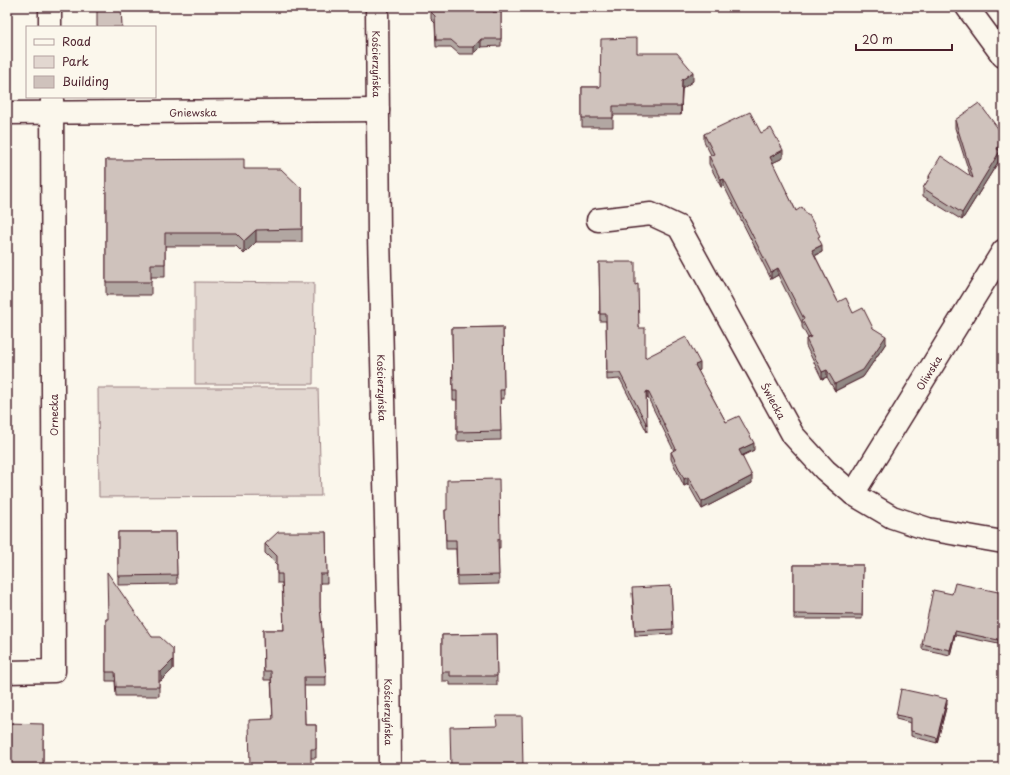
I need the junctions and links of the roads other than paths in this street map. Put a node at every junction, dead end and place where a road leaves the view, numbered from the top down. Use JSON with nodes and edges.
{"nodes":[{"id":1,"x":50,"y":7,"type":"edge"},
{"id":2,"x":377,"y":7,"type":"edge"},
{"id":3,"x":967,"y":7,"type":"edge"},
{"id":4,"x":50,"y":26,"type":"edge"},
{"id":5,"x":1003,"y":56,"type":"edge"},
{"id":6,"x":52,"y":105,"type":"edge"},
{"id":7,"x":378,"y":110,"type":"junction"},
{"id":8,"x":7,"y":113,"type":"edge"},
{"id":9,"x":598,"y":220,"type":"dead end"},
{"id":10,"x":1003,"y":251,"type":"edge"},
{"id":11,"x":853,"y":494,"type":"junction"},
{"id":12,"x":1003,"y":542,"type":"edge"},
{"id":13,"x":7,"y":672,"type":"edge"},
{"id":14,"x":390,"y":768,"type":"edge"}],
"edges":[{"from":1,"to":4,"type":"street"},
{"from":2,"to":7,"type":"street","name":"Kościerzyńska"},
{"from":3,"to":5,"type":"street"},
{"from":6,"to":7,"type":"street","name":"Gniewska"},
{"from":6,"to":8,"type":"street","name":"Gniewska"},
{"from":6,"to":13,"type":"street","name":"Ornecka"},
{"from":7,"to":14,"type":"street","name":"Kościerzyńska"},
{"from":9,"to":11,"type":"street","name":"Świecka"},
{"from":10,"to":11,"type":"street","name":"Oliwska"},
{"from":11,"to":12,"type":"street","name":"Świecka"}]}
